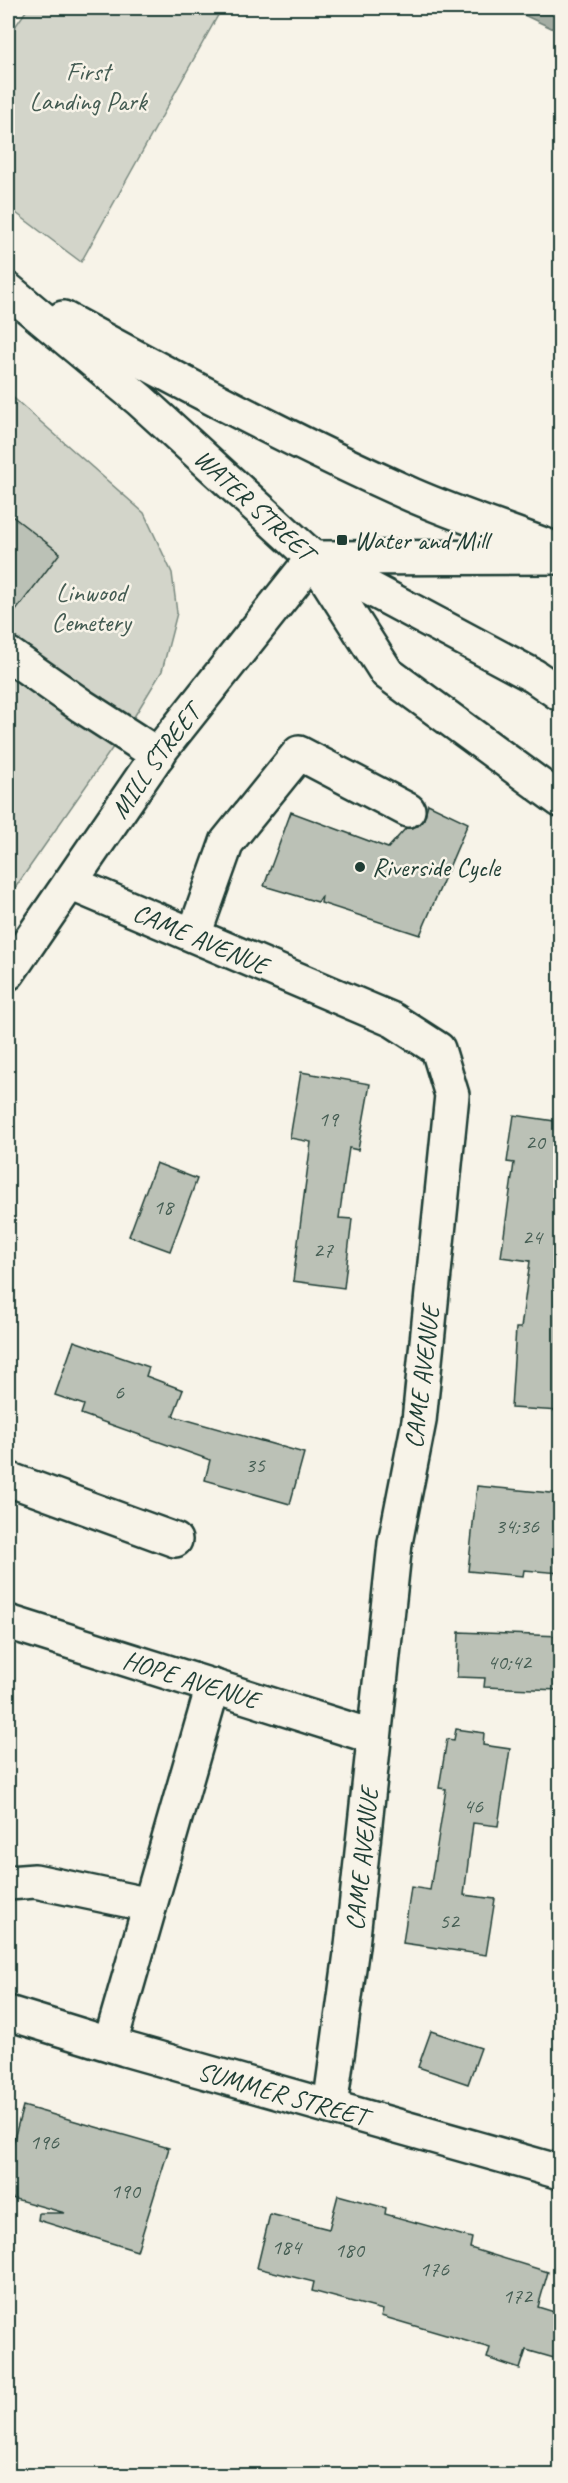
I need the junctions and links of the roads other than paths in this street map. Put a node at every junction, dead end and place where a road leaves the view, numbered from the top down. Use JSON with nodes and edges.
{"nodes":[{"id":1,"x":8,"y":289,"type":"edge"},
{"id":2,"x":561,"y":551,"type":"edge"},
{"id":3,"x":561,"y":557,"type":"edge"},
{"id":4,"x":313,"y":558,"type":"junction"},
{"id":5,"x":8,"y":654,"type":"edge"},
{"id":6,"x":561,"y":694,"type":"edge"},
{"id":7,"x":158,"y":754,"type":"junction"},
{"id":8,"x":561,"y":800,"type":"edge"},
{"id":9,"x":408,"y":810,"type":"dead end"},
{"id":10,"x":70,"y":883,"type":"junction"},
{"id":11,"x":194,"y":935,"type":"junction"},
{"id":12,"x":8,"y":973,"type":"edge"},
{"id":13,"x":8,"y":1479,"type":"edge"},
{"id":14,"x":175,"y":1540,"type":"dead end"},
{"id":15,"x":8,"y":1622,"type":"edge"},
{"id":16,"x":213,"y":1686,"type":"junction"},
{"id":17,"x":375,"y":1737,"type":"junction"},
{"id":18,"x":8,"y":1883,"type":"edge"},
{"id":19,"x":150,"y":1905,"type":"junction"},
{"id":20,"x":8,"y":2013,"type":"edge"},
{"id":21,"x":111,"y":2044,"type":"junction"},
{"id":22,"x":330,"y":2107,"type":"junction"},
{"id":23,"x":561,"y":2172,"type":"edge"}],
"edges":[{"from":1,"to":2,"type":"main road","name":"WATER STREET"},
{"from":1,"to":4,"type":"main road","name":"WATER STREET"},
{"from":3,"to":4,"type":"main road","name":"WATER STREET"},
{"from":4,"to":6,"type":"main road"},
{"from":4,"to":7,"type":"main road","name":"MILL STREET"},
{"from":4,"to":8,"type":"main road"},
{"from":5,"to":7,"type":"main road"},
{"from":7,"to":10,"type":"main road","name":"MILL STREET"},
{"from":9,"to":11,"type":"main road"},
{"from":10,"to":11,"type":"main road","name":"CAME AVENUE"},
{"from":10,"to":12,"type":"main road","name":"MILL STREET"},
{"from":11,"to":17,"type":"main road","name":"CAME AVENUE"},
{"from":13,"to":14,"type":"main road"},
{"from":15,"to":16,"type":"main road","name":"HOPE AVENUE"},
{"from":16,"to":17,"type":"main road","name":"HOPE AVENUE"},
{"from":16,"to":19,"type":"main road"},
{"from":17,"to":22,"type":"main road","name":"CAME AVENUE"},
{"from":18,"to":19,"type":"main road"},
{"from":19,"to":21,"type":"main road"},
{"from":20,"to":21,"type":"main road","name":"SUMMER STREET"},
{"from":21,"to":22,"type":"main road","name":"SUMMER STREET"},
{"from":22,"to":23,"type":"main road","name":"SUMMER STREET"}]}
